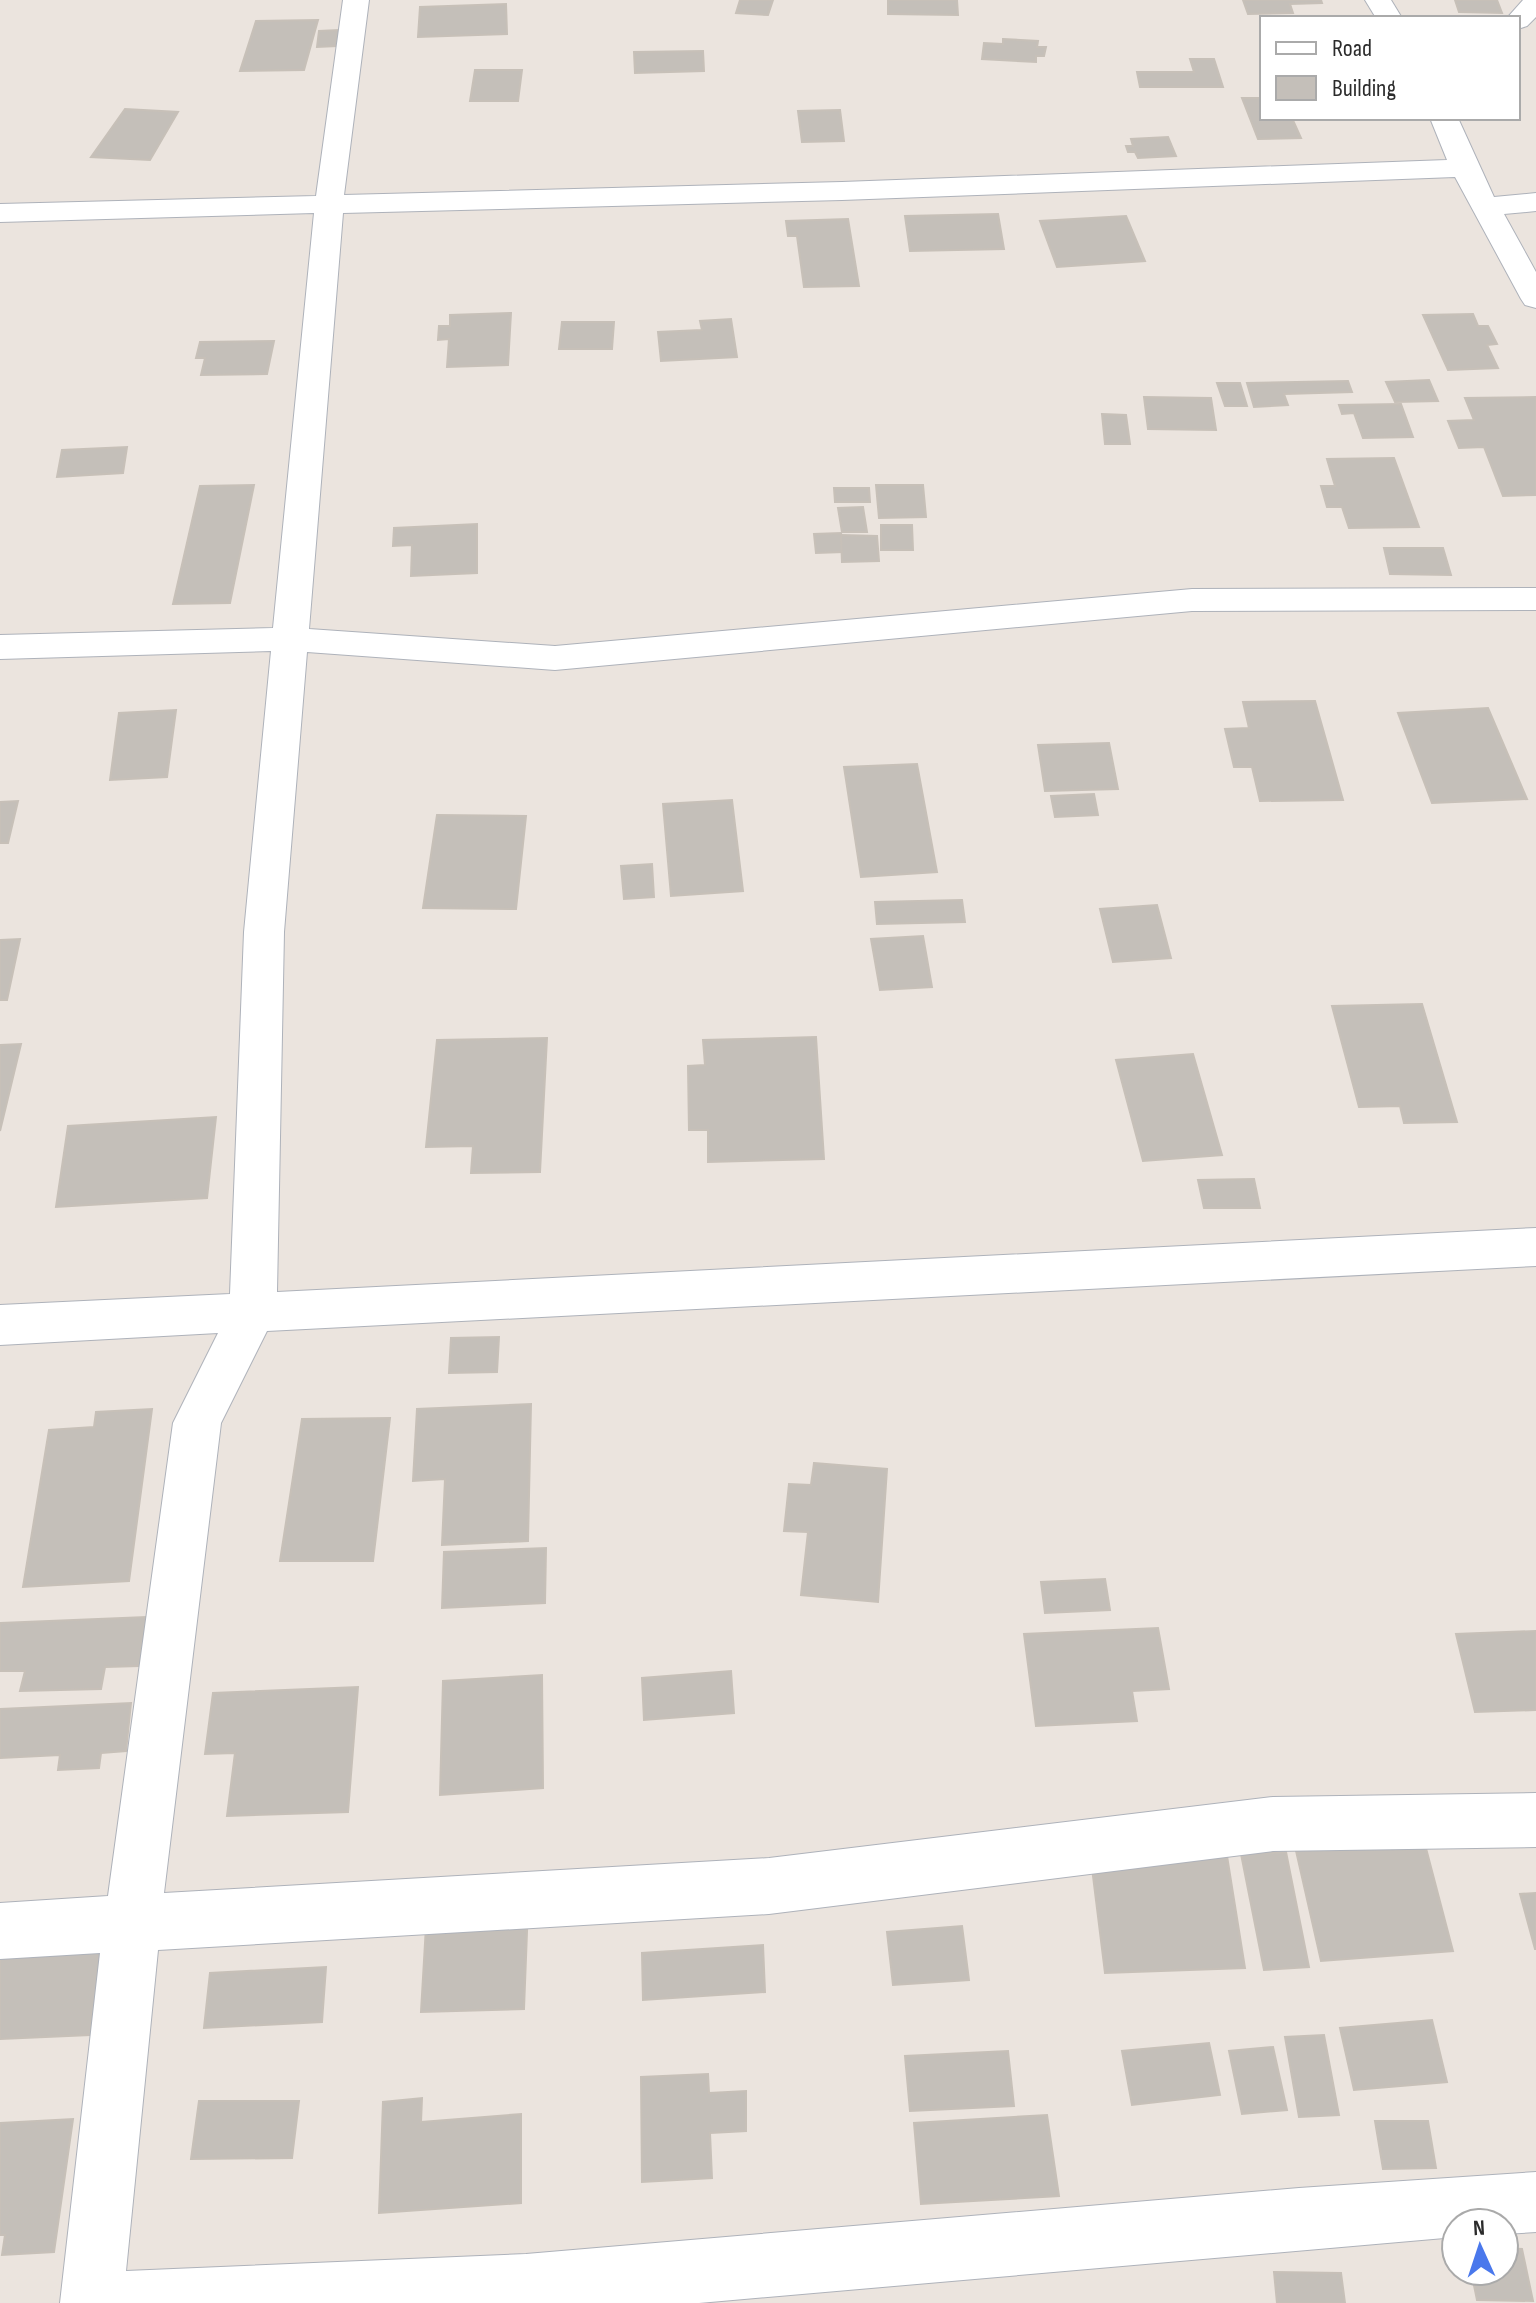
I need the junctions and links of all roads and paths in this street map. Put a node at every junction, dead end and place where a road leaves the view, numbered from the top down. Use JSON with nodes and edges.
{"nodes":[{"id":1,"x":356,"y":0,"type":"edge"},
{"id":2,"x":1536,"y":1,"type":"edge"},
{"id":3,"x":1520,"y":19,"type":"edge"},
{"id":4,"x":1445,"y":120,"type":"edge"},
{"id":5,"x":1464,"y":168,"type":"junction"},
{"id":6,"x":1536,"y":202,"type":"edge"},
{"id":7,"x":329,"y":204,"type":"junction"},
{"id":8,"x":1484,"y":207,"type":"junction"},
{"id":9,"x":0,"y":213,"type":"edge"},
{"id":10,"x":1536,"y":299,"type":"edge"},
{"id":11,"x":1536,"y":599,"type":"edge"},
{"id":12,"x":292,"y":639,"type":"junction"},
{"id":13,"x":0,"y":647,"type":"edge"},
{"id":14,"x":1536,"y":1247,"type":"edge"},
{"id":15,"x":253,"y":1311,"type":"junction"},
{"id":16,"x":0,"y":1325,"type":"edge"},
{"id":17,"x":1536,"y":1820,"type":"edge"},
{"id":18,"x":132,"y":1925,"type":"junction"},
{"id":19,"x":0,"y":1931,"type":"edge"},
{"id":20,"x":1536,"y":2202,"type":"edge"},
{"id":21,"x":92,"y":2303,"type":"edge"}],
"edges":[{"from":1,"to":7,"type":"street"},
{"from":2,"to":3,"type":"street"},
{"from":4,"to":5,"type":"street"},
{"from":5,"to":7,"type":"street"},
{"from":5,"to":8,"type":"street"},
{"from":6,"to":8,"type":"street"},
{"from":7,"to":9,"type":"street"},
{"from":7,"to":12,"type":"street"},
{"from":8,"to":10,"type":"street"},
{"from":11,"to":12,"type":"street"},
{"from":12,"to":13,"type":"street"},
{"from":12,"to":15,"type":"street"},
{"from":14,"to":15,"type":"street"},
{"from":15,"to":16,"type":"street"},
{"from":15,"to":18,"type":"street"},
{"from":17,"to":18,"type":"street"},
{"from":18,"to":19,"type":"street"},
{"from":18,"to":21,"type":"street"},
{"from":20,"to":21,"type":"street"}]}
